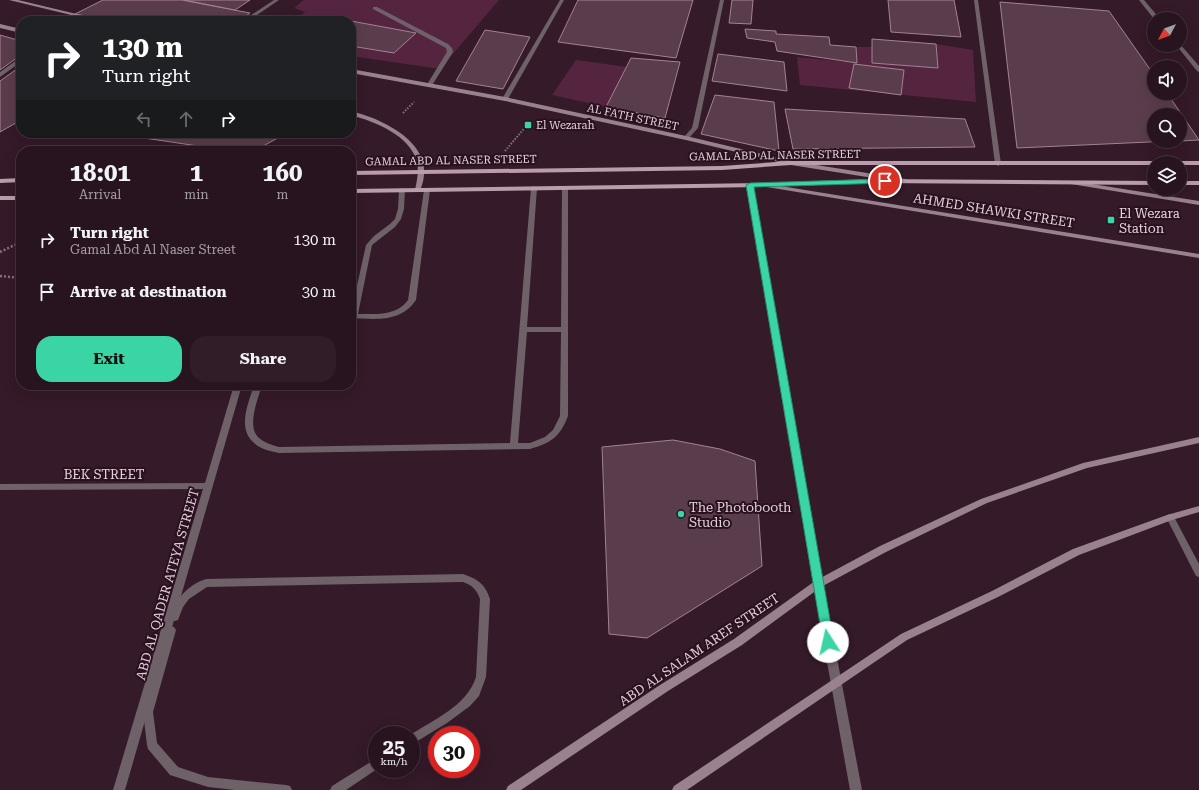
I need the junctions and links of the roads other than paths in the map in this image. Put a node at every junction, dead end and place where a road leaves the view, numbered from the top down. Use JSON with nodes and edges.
{"nodes":[{"id":1,"x":11,"y":0,"type":"edge"},
{"id":2,"x":277,"y":0,"type":"edge"},
{"id":3,"x":562,"y":0,"type":"edge"},
{"id":4,"x":722,"y":0,"type":"edge"},
{"id":5,"x":976,"y":0,"type":"edge"},
{"id":6,"x":1141,"y":0,"type":"edge"},
{"id":7,"x":375,"y":8,"type":"dead end"},
{"id":8,"x":1151,"y":12,"type":"edge"},
{"id":9,"x":81,"y":16,"type":"edge"},
{"id":10,"x":253,"y":16,"type":"edge"},
{"id":11,"x":0,"y":26,"type":"edge"},
{"id":12,"x":16,"y":30,"type":"edge"},
{"id":13,"x":1184,"y":52,"type":"edge"},
{"id":14,"x":16,"y":63,"type":"edge"},
{"id":15,"x":1199,"y":70,"type":"edge"},
{"id":16,"x":356,"y":72,"type":"edge"},
{"id":17,"x":0,"y":74,"type":"edge"},
{"id":18,"x":429,"y":86,"type":"junction"},
{"id":19,"x":505,"y":99,"type":"junction"},
{"id":20,"x":356,"y":114,"type":"edge"},
{"id":21,"x":686,"y":138,"type":"junction"},
{"id":22,"x":1199,"y":162,"type":"edge"},
{"id":23,"x":791,"y":163,"type":"junction"},
{"id":24,"x":998,"y":164,"type":"junction"},
{"id":25,"x":422,"y":172,"type":"junction"},
{"id":26,"x":356,"y":173,"type":"edge"},
{"id":27,"x":16,"y":180,"type":"edge"},
{"id":28,"x":0,"y":181,"type":"edge"},
{"id":29,"x":911,"y":182,"type":"junction"},
{"id":30,"x":1073,"y":183,"type":"junction"},
{"id":31,"x":1147,"y":183,"type":"edge"},
{"id":32,"x":1187,"y":183,"type":"edge"},
{"id":33,"x":1199,"y":183,"type":"edge"},
{"id":34,"x":750,"y":185,"type":"junction"},
{"id":35,"x":761,"y":185,"type":"junction"},
{"id":36,"x":534,"y":188,"type":"junction"},
{"id":37,"x":565,"y":188,"type":"junction"},
{"id":38,"x":402,"y":190,"type":"junction"},
{"id":39,"x":418,"y":190,"type":"junction"},
{"id":40,"x":427,"y":190,"type":"junction"},
{"id":41,"x":356,"y":191,"type":"edge"},
{"id":42,"x":0,"y":198,"type":"edge"},
{"id":43,"x":16,"y":198,"type":"edge"},
{"id":44,"x":1199,"y":203,"type":"edge"},
{"id":45,"x":1199,"y":256,"type":"edge"},
{"id":46,"x":356,"y":299,"type":"edge"},
{"id":47,"x":356,"y":316,"type":"edge"},
{"id":48,"x":523,"y":330,"type":"junction"},
{"id":49,"x":565,"y":330,"type":"junction"},
{"id":50,"x":237,"y":390,"type":"edge"},
{"id":51,"x":257,"y":390,"type":"edge"},
{"id":52,"x":1199,"y":440,"type":"edge"},
{"id":53,"x":514,"y":446,"type":"junction"},
{"id":54,"x":209,"y":486,"type":"junction"},
{"id":55,"x":0,"y":487,"type":"edge"},
{"id":56,"x":1199,"y":509,"type":"edge"},
{"id":57,"x":1170,"y":517,"type":"junction"},
{"id":58,"x":1199,"y":574,"type":"edge"},
{"id":59,"x":818,"y":584,"type":"junction"},
{"id":60,"x":837,"y":683,"type":"junction"},
{"id":61,"x":420,"y":734,"type":"edge"},
{"id":62,"x":368,"y":769,"type":"edge"},
{"id":63,"x":119,"y":790,"type":"edge"},
{"id":64,"x":286,"y":790,"type":"edge"},
{"id":65,"x":336,"y":790,"type":"edge"},
{"id":66,"x":512,"y":790,"type":"edge"},
{"id":67,"x":678,"y":790,"type":"edge"},
{"id":68,"x":856,"y":790,"type":"edge"}],
"edges":[{"from":1,"to":9,"type":"street"},
{"from":2,"to":10,"type":"street"},
{"from":3,"to":19,"type":"street"},
{"from":4,"to":21,"type":"street"},
{"from":5,"to":24,"type":"street"},
{"from":6,"to":8,"type":"street"},
{"from":7,"to":18,"type":"street"},
{"from":11,"to":12,"type":"street"},
{"from":13,"to":15,"type":"street"},
{"from":14,"to":17,"type":"street"},
{"from":16,"to":18,"type":"street","name":"AL FATH STREET"},
{"from":18,"to":19,"type":"street","name":"AL FATH STREET"},
{"from":19,"to":21,"type":"street","name":"AL FATH STREET"},
{"from":20,"to":25,"type":"street"},
{"from":21,"to":23,"type":"street","name":"AL FATH STREET"},
{"from":22,"to":24,"type":"main road","name":"GAMAL ABD AL NASER STREET"},
{"from":23,"to":24,"type":"main road","name":"GAMAL ABD AL NASER STREET"},
{"from":23,"to":25,"type":"main road","name":"GAMAL ABD AL NASER STREET"},
{"from":23,"to":29,"type":"street","name":"AL FATH STREET"},
{"from":25,"to":26,"type":"main road","name":"GAMAL ABD AL NASER STREET"},
{"from":25,"to":39,"type":"street"},
{"from":27,"to":28,"type":"main road"},
{"from":29,"to":30,"type":"main road"},
{"from":29,"to":35,"type":"main road"},
{"from":30,"to":31,"type":"main road"},
{"from":30,"to":44,"type":"street"},
{"from":32,"to":33,"type":"main road"},
{"from":34,"to":35,"type":"main road"},
{"from":34,"to":37,"type":"main road"},
{"from":34,"to":59,"type":"street"},
{"from":35,"to":45,"type":"street","name":"AHMED SHAWKI STREET"},
{"from":36,"to":37,"type":"main road"},
{"from":36,"to":40,"type":"main road"},
{"from":36,"to":48,"type":"street"},
{"from":37,"to":49,"type":"street"},
{"from":38,"to":39,"type":"main road"},
{"from":38,"to":41,"type":"main road"},
{"from":38,"to":46,"type":"street"},
{"from":39,"to":40,"type":"main road"},
{"from":40,"to":47,"type":"street"},
{"from":42,"to":43,"type":"main road"},
{"from":48,"to":49,"type":"street"},
{"from":48,"to":53,"type":"street"},
{"from":49,"to":53,"type":"street"},
{"from":50,"to":54,"type":"street","name":"ABD AL QADER ATEYA STREET"},
{"from":51,"to":53,"type":"street"},
{"from":52,"to":59,"type":"street","name":"ABD AL SALAM AREF STREET"},
{"from":54,"to":55,"type":"street","name":"BEK STREET"},
{"from":54,"to":63,"type":"street","name":"ABD AL QADER ATEYA STREET"},
{"from":56,"to":57,"type":"street"},
{"from":57,"to":58,"type":"street"},
{"from":57,"to":60,"type":"street"},
{"from":59,"to":60,"type":"street"},
{"from":59,"to":66,"type":"street","name":"ABD AL SALAM AREF STREET"},
{"from":60,"to":67,"type":"street"},
{"from":60,"to":68,"type":"street"},
{"from":61,"to":64,"type":"street"},
{"from":62,"to":65,"type":"street"}]}
